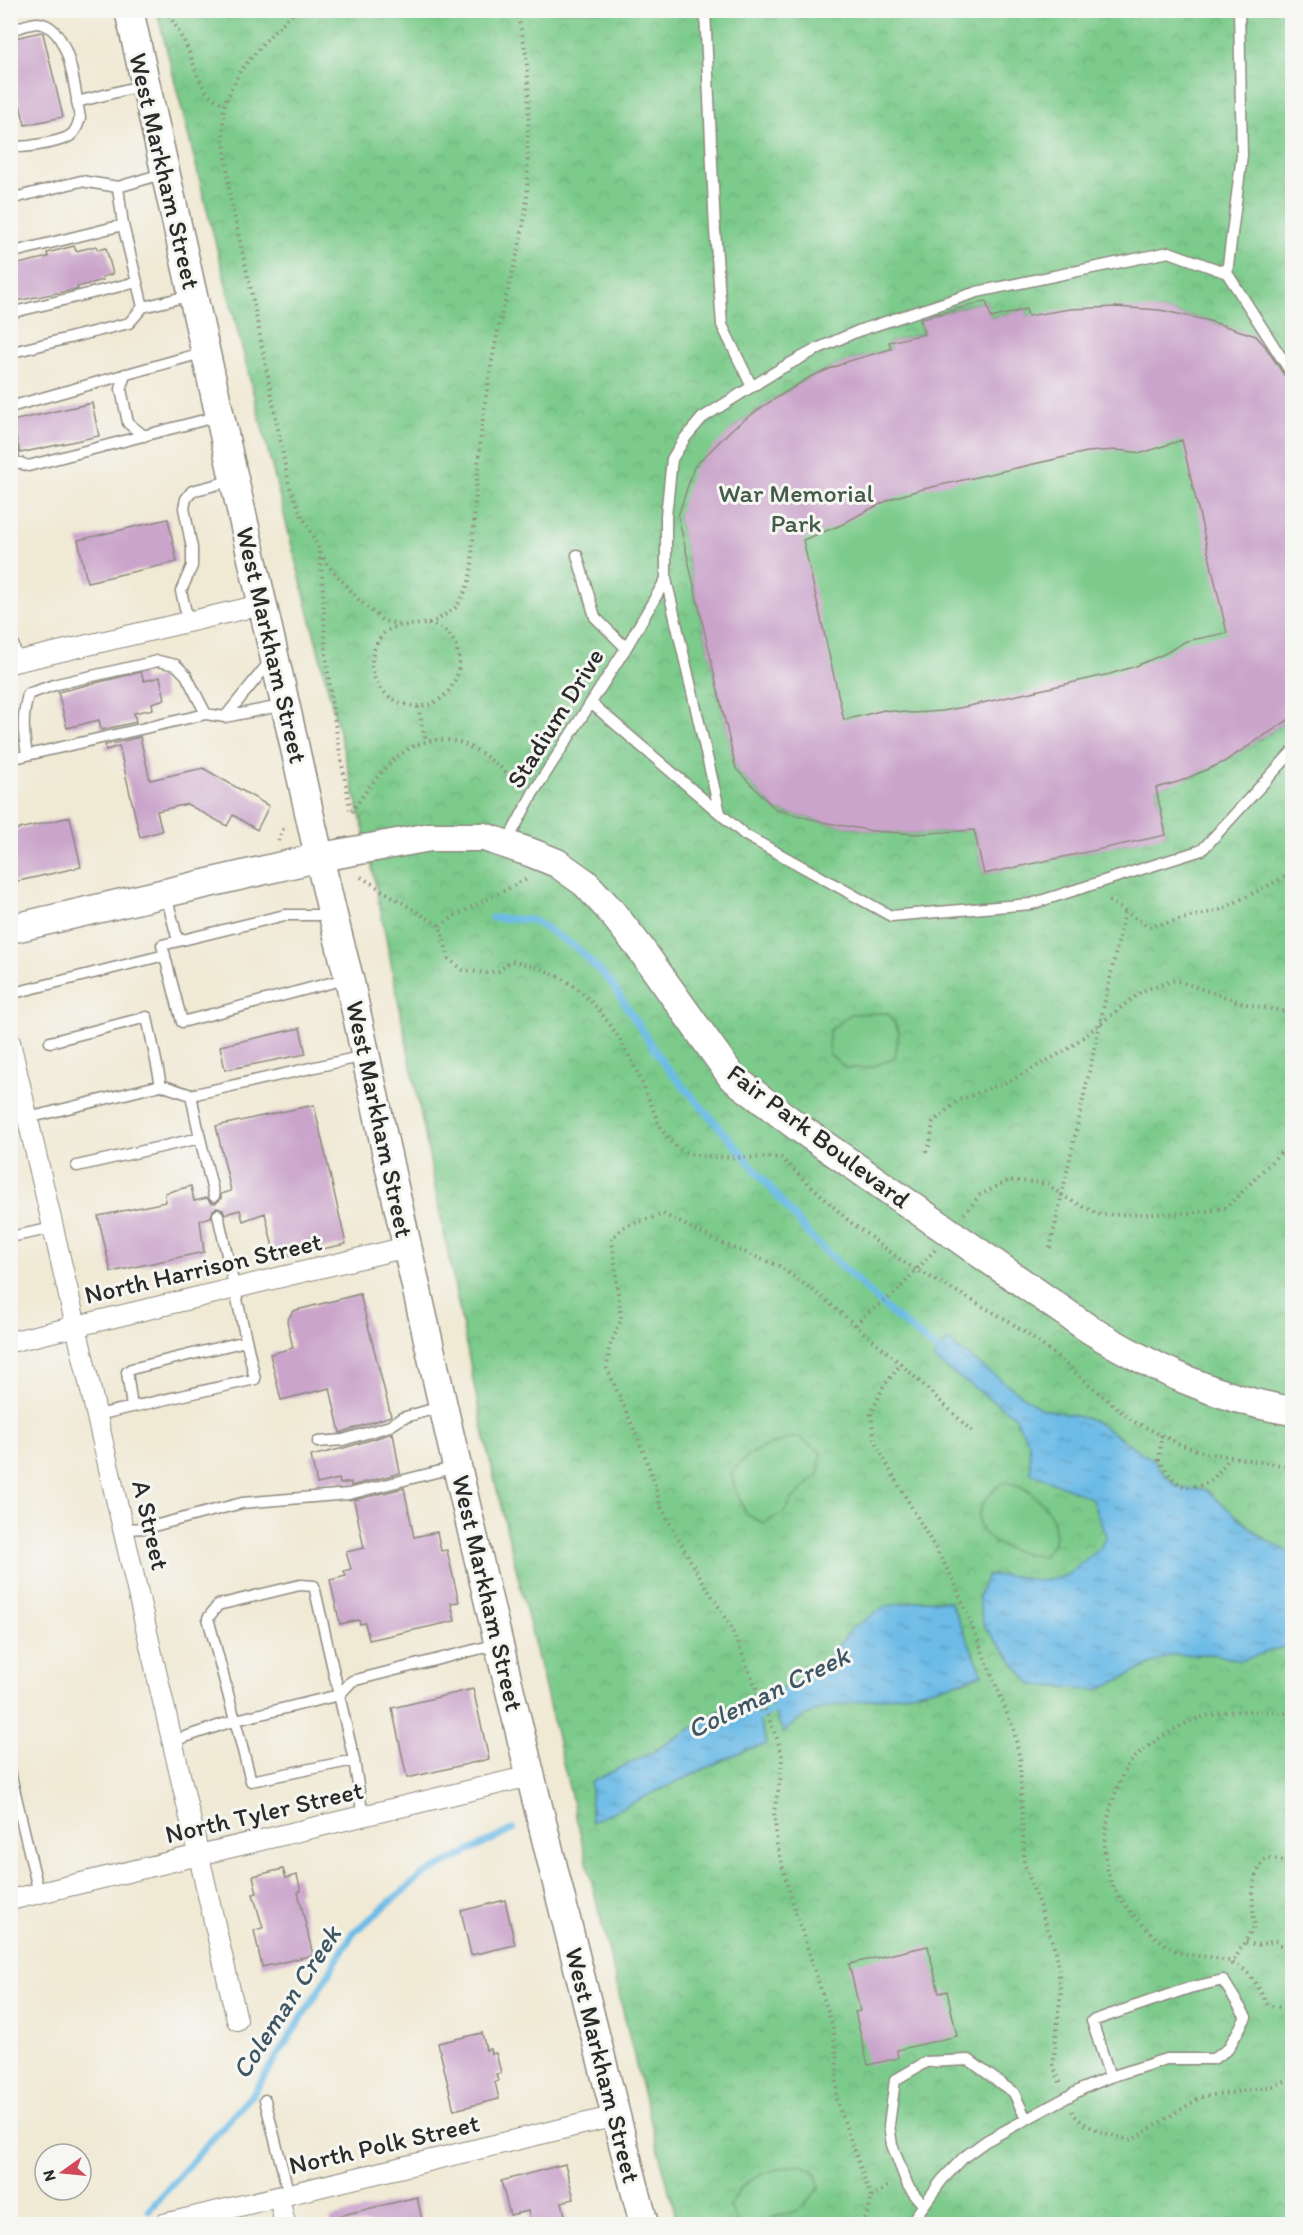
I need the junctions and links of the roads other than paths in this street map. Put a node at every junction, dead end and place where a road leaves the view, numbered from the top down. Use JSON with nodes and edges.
{"nodes":[{"id":1,"x":129,"y":10,"type":"edge"},
{"id":2,"x":705,"y":10,"type":"edge"},
{"id":3,"x":1239,"y":10,"type":"edge"},
{"id":4,"x":10,"y":30,"type":"edge"},
{"id":5,"x":146,"y":85,"type":"junction"},
{"id":6,"x":77,"y":102,"type":"junction"},
{"id":7,"x":10,"y":146,"type":"edge"},
{"id":8,"x":165,"y":173,"type":"junction"},
{"id":9,"x":118,"y":187,"type":"junction"},
{"id":10,"x":10,"y":199,"type":"edge"},
{"id":11,"x":123,"y":225,"type":"junction"},
{"id":12,"x":34,"y":246,"type":"junction"},
{"id":13,"x":10,"y":253,"type":"edge"},
{"id":14,"x":10,"y":260,"type":"edge"},
{"id":15,"x":1227,"y":273,"type":"junction"},
{"id":16,"x":137,"y":282,"type":"junction"},
{"id":17,"x":192,"y":295,"type":"junction"},
{"id":18,"x":143,"y":307,"type":"junction"},
{"id":19,"x":10,"y":313,"type":"edge"},
{"id":20,"x":10,"y":347,"type":"edge"},
{"id":21,"x":205,"y":352,"type":"junction"},
{"id":22,"x":1293,"y":374,"type":"edge"},
{"id":23,"x":125,"y":375,"type":"junction"},
{"id":24,"x":752,"y":387,"type":"junction"},
{"id":25,"x":10,"y":407,"type":"edge"},
{"id":26,"x":219,"y":416,"type":"junction"},
{"id":27,"x":144,"y":436,"type":"junction"},
{"id":28,"x":10,"y":446,"type":"edge"},
{"id":29,"x":234,"y":480,"type":"junction"},
{"id":30,"x":577,"y":555,"type":"dead end"},
{"id":31,"x":666,"y":579,"type":"junction"},
{"id":32,"x":261,"y":605,"type":"junction"},
{"id":33,"x":188,"y":621,"type":"junction"},
{"id":34,"x":10,"y":634,"type":"edge"},
{"id":35,"x":626,"y":648,"type":"junction"},
{"id":36,"x":274,"y":656,"type":"junction"},
{"id":37,"x":14,"y":662,"type":"edge"},
{"id":38,"x":591,"y":703,"type":"junction"},
{"id":39,"x":286,"y":705,"type":"junction"},
{"id":40,"x":206,"y":714,"type":"junction"},
{"id":41,"x":225,"y":717,"type":"junction"},
{"id":42,"x":1293,"y":752,"type":"edge"},
{"id":43,"x":27,"y":756,"type":"junction"},
{"id":44,"x":10,"y":759,"type":"edge"},
{"id":45,"x":720,"y":813,"type":"junction"},
{"id":46,"x":506,"y":844,"type":"junction"},
{"id":47,"x":321,"y":857,"type":"junction"},
{"id":48,"x":165,"y":893,"type":"junction"},
{"id":49,"x":332,"y":915,"type":"junction"},
{"id":50,"x":10,"y":929,"type":"edge"},
{"id":51,"x":178,"y":941,"type":"junction"},
{"id":52,"x":165,"y":956,"type":"junction"},
{"id":53,"x":349,"y":978,"type":"junction"},
{"id":54,"x":10,"y":994,"type":"edge"},
{"id":55,"x":10,"y":1042,"type":"edge"},
{"id":56,"x":50,"y":1042,"type":"dead end"},
{"id":57,"x":365,"y":1056,"type":"junction"},
{"id":58,"x":161,"y":1085,"type":"junction"},
{"id":59,"x":191,"y":1095,"type":"junction"},
{"id":60,"x":28,"y":1118,"type":"junction"},
{"id":61,"x":200,"y":1138,"type":"junction"},
{"id":62,"x":77,"y":1166,"type":"dead end"},
{"id":63,"x":214,"y":1196,"type":"dead end"},
{"id":64,"x":218,"y":1215,"type":"dead end"},
{"id":65,"x":54,"y":1228,"type":"junction"},
{"id":66,"x":10,"y":1237,"type":"edge"},
{"id":67,"x":407,"y":1246,"type":"junction"},
{"id":68,"x":234,"y":1288,"type":"junction"},
{"id":69,"x":77,"y":1326,"type":"junction"},
{"id":70,"x":246,"y":1341,"type":"junction"},
{"id":71,"x":10,"y":1342,"type":"edge"},
{"id":72,"x":444,"y":1406,"type":"junction"},
{"id":73,"x":132,"y":1407,"type":"junction"},
{"id":74,"x":1293,"y":1411,"type":"edge"},
{"id":75,"x":97,"y":1415,"type":"junction"},
{"id":76,"x":318,"y":1442,"type":"dead end"},
{"id":77,"x":458,"y":1467,"type":"junction"},
{"id":78,"x":124,"y":1529,"type":"junction"},
{"id":79,"x":499,"y":1644,"type":"junction"},
{"id":80,"x":339,"y":1695,"type":"junction"},
{"id":81,"x":236,"y":1720,"type":"junction"},
{"id":82,"x":173,"y":1741,"type":"junction"},
{"id":83,"x":354,"y":1760,"type":"junction"},
{"id":84,"x":10,"y":1772,"type":"edge"},
{"id":85,"x":530,"y":1776,"type":"junction"},
{"id":86,"x":363,"y":1817,"type":"junction"},
{"id":87,"x":199,"y":1855,"type":"junction"},
{"id":88,"x":39,"y":1893,"type":"junction"},
{"id":89,"x":10,"y":1900,"type":"edge"},
{"id":90,"x":237,"y":2020,"type":"dead end"},
{"id":91,"x":1110,"y":2077,"type":"junction"},
{"id":92,"x":265,"y":2100,"type":"dead end"},
{"id":93,"x":616,"y":2116,"type":"junction"},
{"id":94,"x":1026,"y":2119,"type":"junction"},
{"id":95,"x":284,"y":2196,"type":"junction"},
{"id":96,"x":923,"y":2205,"type":"junction"},
{"id":97,"x":164,"y":2224,"type":"edge"},
{"id":98,"x":285,"y":2224,"type":"edge"},
{"id":99,"x":644,"y":2224,"type":"edge"},
{"id":100,"x":910,"y":2224,"type":"edge"}],
"edges":[{"from":1,"to":5,"type":"main road","name":"West Markham Street"},
{"from":2,"to":24,"type":"lane"},
{"from":3,"to":15,"type":"lane"},
{"from":4,"to":6,"type":"lane"},
{"from":5,"to":6,"type":"lane"},
{"from":5,"to":8,"type":"main road","name":"West Markham Street"},
{"from":6,"to":7,"type":"lane"},
{"from":8,"to":9,"type":"lane"},
{"from":8,"to":17,"type":"main road","name":"West Markham Street"},
{"from":9,"to":10,"type":"lane"},
{"from":9,"to":11,"type":"lane"},
{"from":11,"to":12,"type":"lane"},
{"from":11,"to":16,"type":"lane"},
{"from":12,"to":13,"type":"lane"},
{"from":12,"to":14,"type":"lane"},
{"from":15,"to":22,"type":"lane"},
{"from":15,"to":24,"type":"lane"},
{"from":16,"to":18,"type":"lane"},
{"from":16,"to":19,"type":"lane"},
{"from":17,"to":18,"type":"lane"},
{"from":17,"to":21,"type":"main road","name":"West Markham Street"},
{"from":18,"to":20,"type":"lane"},
{"from":21,"to":23,"type":"lane"},
{"from":21,"to":26,"type":"main road","name":"West Markham Street"},
{"from":23,"to":25,"type":"lane"},
{"from":23,"to":27,"type":"lane"},
{"from":24,"to":31,"type":"lane"},
{"from":26,"to":27,"type":"lane"},
{"from":26,"to":29,"type":"main road","name":"West Markham Street"},
{"from":27,"to":28,"type":"lane"},
{"from":29,"to":32,"type":"main road","name":"West Markham Street"},
{"from":29,"to":33,"type":"lane"},
{"from":30,"to":35,"type":"lane","name":"Stadium Drive"},
{"from":31,"to":35,"type":"lane"},
{"from":31,"to":45,"type":"lane"},
{"from":32,"to":33,"type":"street"},
{"from":32,"to":36,"type":"main road","name":"West Markham Street"},
{"from":33,"to":37,"type":"street"},
{"from":34,"to":37,"type":"lane"},
{"from":35,"to":38,"type":"lane","name":"Stadium Drive"},
{"from":36,"to":39,"type":"main road","name":"West Markham Street"},
{"from":36,"to":41,"type":"lane"},
{"from":38,"to":45,"type":"lane"},
{"from":38,"to":46,"type":"lane","name":"Stadium Drive"},
{"from":39,"to":41,"type":"lane"},
{"from":39,"to":47,"type":"main road","name":"West Markham Street"},
{"from":40,"to":41,"type":"lane"},
{"from":40,"to":43,"type":"lane"},
{"from":40,"to":43,"type":"lane"},
{"from":42,"to":45,"type":"lane"},
{"from":43,"to":44,"type":"lane"},
{"from":46,"to":47,"type":"main road","name":"Fair Park Boulevard"},
{"from":46,"to":74,"type":"main road","name":"Fair Park Boulevard"},
{"from":47,"to":48,"type":"main road","name":"Fair Park Boulevard"},
{"from":47,"to":49,"type":"main road","name":"West Markham Street"},
{"from":48,"to":50,"type":"main road","name":"Fair Park Boulevard"},
{"from":48,"to":51,"type":"lane"},
{"from":49,"to":51,"type":"lane"},
{"from":49,"to":53,"type":"main road","name":"West Markham Street"},
{"from":51,"to":52,"type":"lane"},
{"from":52,"to":53,"type":"lane"},
{"from":52,"to":54,"type":"lane"},
{"from":53,"to":57,"type":"main road","name":"West Markham Street"},
{"from":55,"to":60,"type":"street","name":"A Street"},
{"from":56,"to":58,"type":"lane"},
{"from":57,"to":59,"type":"lane"},
{"from":57,"to":67,"type":"main road","name":"West Markham Street"},
{"from":58,"to":59,"type":"lane"},
{"from":58,"to":60,"type":"lane"},
{"from":59,"to":61,"type":"lane"},
{"from":60,"to":65,"type":"street","name":"A Street"},
{"from":61,"to":62,"type":"lane"},
{"from":61,"to":63,"type":"lane"},
{"from":64,"to":68,"type":"lane"},
{"from":65,"to":66,"type":"lane"},
{"from":65,"to":69,"type":"street","name":"A Street"},
{"from":67,"to":68,"type":"street","name":"North Harrison Street"},
{"from":67,"to":72,"type":"main road","name":"West Markham Street"},
{"from":68,"to":69,"type":"street","name":"North Harrison Street"},
{"from":68,"to":70,"type":"lane"},
{"from":69,"to":71,"type":"street","name":"North Harrison Street"},
{"from":69,"to":75,"type":"street","name":"A Street"},
{"from":70,"to":73,"type":"lane"},
{"from":70,"to":73,"type":"lane"},
{"from":72,"to":76,"type":"lane"},
{"from":72,"to":77,"type":"main road","name":"West Markham Street"},
{"from":73,"to":75,"type":"lane"},
{"from":75,"to":78,"type":"street","name":"A Street"},
{"from":77,"to":78,"type":"lane"},
{"from":77,"to":79,"type":"main road","name":"West Markham Street"},
{"from":78,"to":82,"type":"street","name":"A Street"},
{"from":79,"to":80,"type":"lane"},
{"from":79,"to":85,"type":"main road","name":"West Markham Street"},
{"from":80,"to":81,"type":"lane"},
{"from":80,"to":81,"type":"lane"},
{"from":80,"to":83,"type":"lane"},
{"from":81,"to":82,"type":"lane"},
{"from":81,"to":83,"type":"lane"},
{"from":82,"to":87,"type":"street","name":"A Street"},
{"from":83,"to":86,"type":"lane"},
{"from":84,"to":88,"type":"lane"},
{"from":85,"to":86,"type":"street","name":"North Tyler Street"},
{"from":85,"to":93,"type":"main road","name":"West Markham Street"},
{"from":86,"to":87,"type":"street","name":"North Tyler Street"},
{"from":87,"to":88,"type":"street","name":"North Tyler Street"},
{"from":87,"to":90,"type":"street","name":"A Street"},
{"from":88,"to":89,"type":"street","name":"North Tyler Street"},
{"from":91,"to":91,"type":"lane"},
{"from":91,"to":94,"type":"lane"},
{"from":92,"to":95,"type":"lane"},
{"from":93,"to":95,"type":"street","name":"North Polk Street"},
{"from":93,"to":99,"type":"main road","name":"West Markham Street"},
{"from":94,"to":96,"type":"lane"},
{"from":94,"to":96,"type":"lane"},
{"from":95,"to":97,"type":"street","name":"North Polk Street"},
{"from":95,"to":98,"type":"street"},
{"from":96,"to":100,"type":"lane"}]}
